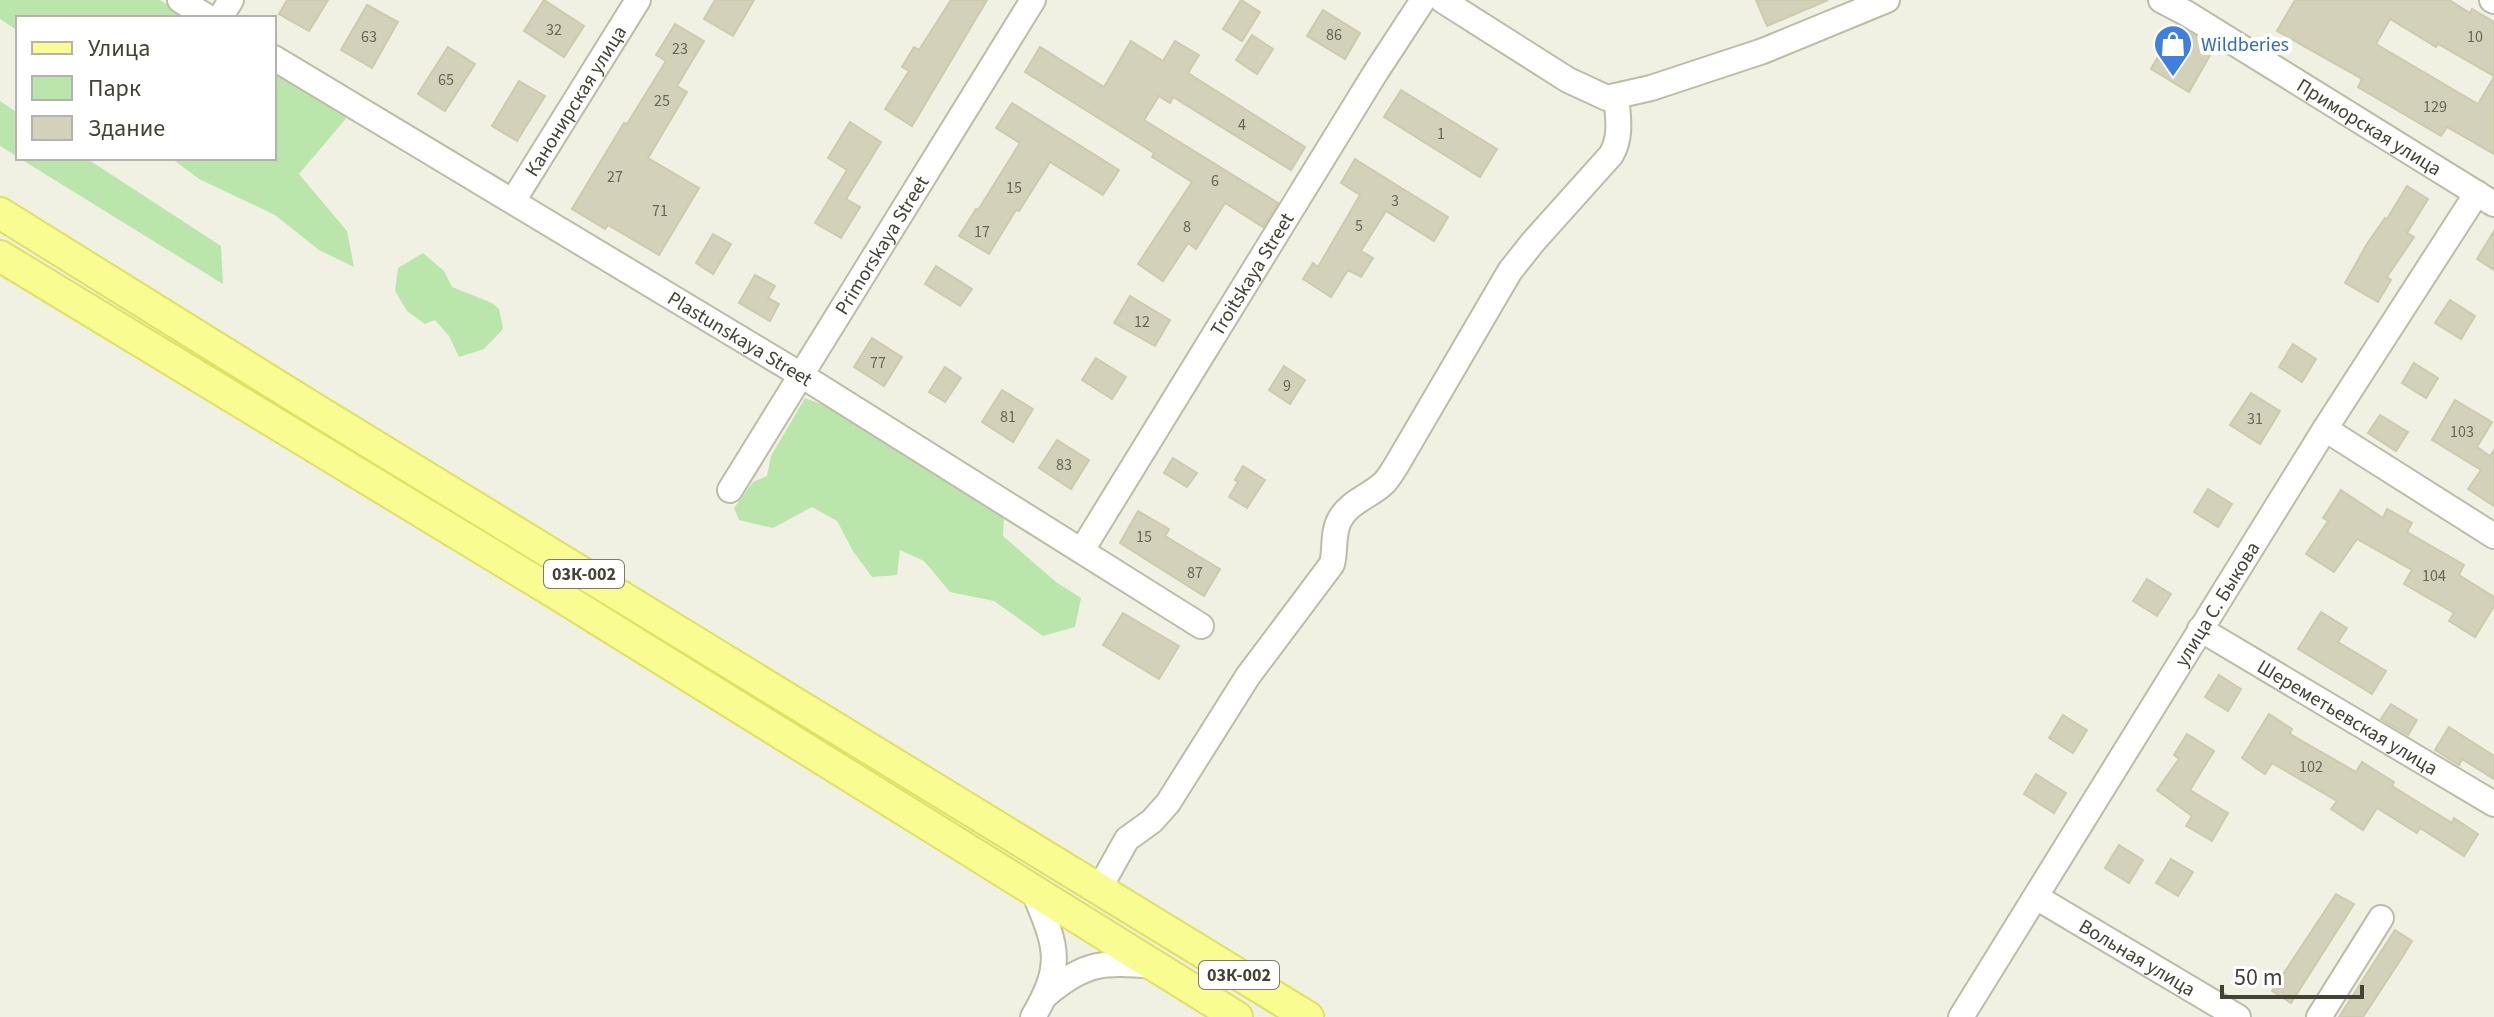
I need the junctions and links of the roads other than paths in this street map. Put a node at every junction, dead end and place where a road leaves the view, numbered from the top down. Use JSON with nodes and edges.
{"nodes":[{"id":1,"x":180,"y":0,"type":"edge"},
{"id":2,"x":638,"y":0,"type":"edge"},
{"id":3,"x":1033,"y":0,"type":"edge"},
{"id":4,"x":1423,"y":0,"type":"edge"},
{"id":5,"x":1442,"y":0,"type":"edge"},
{"id":6,"x":1887,"y":0,"type":"edge"},
{"id":7,"x":2161,"y":0,"type":"edge"},
{"id":8,"x":2189,"y":6,"type":"edge"},
{"id":9,"x":206,"y":16,"type":"edge"},
{"id":10,"x":276,"y":59,"type":"edge"},
{"id":11,"x":1616,"y":96,"type":"junction"},
{"id":12,"x":2485,"y":198,"type":"edge"},
{"id":13,"x":513,"y":201,"type":"junction"},
{"id":14,"x":0,"y":213,"type":"edge"},
{"id":15,"x":0,"y":256,"type":"edge"},
{"id":16,"x":801,"y":375,"type":"junction"},
{"id":17,"x":2325,"y":429,"type":"junction"},
{"id":18,"x":730,"y":490,"type":"dead end"},
{"id":19,"x":2494,"y":536,"type":"edge"},
{"id":20,"x":1082,"y":550,"type":"junction"},
{"id":21,"x":1201,"y":626,"type":"dead end"},
{"id":22,"x":2200,"y":629,"type":"junction"},
{"id":23,"x":2494,"y":804,"type":"edge"},
{"id":24,"x":1099,"y":889,"type":"junction"},
{"id":25,"x":1034,"y":892,"type":"junction"},
{"id":26,"x":2036,"y":897,"type":"junction"},
{"id":27,"x":2381,"y":918,"type":"dead end"},
{"id":28,"x":1154,"y":966,"type":"junction"},
{"id":29,"x":1046,"y":995,"type":"junction"},
{"id":30,"x":1033,"y":1017,"type":"edge"},
{"id":31,"x":1237,"y":1017,"type":"edge"},
{"id":32,"x":1308,"y":1017,"type":"edge"},
{"id":33,"x":1961,"y":1017,"type":"edge"},
{"id":34,"x":2238,"y":1017,"type":"edge"},
{"id":35,"x":2319,"y":1017,"type":"edge"}],
"edges":[{"from":1,"to":9,"type":"street"},
{"from":2,"to":13,"type":"street","name":"Канонирская улица"},
{"from":3,"to":16,"type":"street","name":"Primorskaya Street"},
{"from":4,"to":20,"type":"street","name":"Troitskaya Street"},
{"from":5,"to":11,"type":"street"},
{"from":6,"to":11,"type":"street"},
{"from":7,"to":8,"type":"street","name":"Приморская улица"},
{"from":8,"to":12,"type":"street","name":"Приморская улица"},
{"from":10,"to":13,"type":"street","name":"Plastunskaya Street"},
{"from":11,"to":24,"type":"street"},
{"from":12,"to":17,"type":"street","name":"улица С. Быкова"},
{"from":13,"to":16,"type":"street","name":"Plastunskaya Street"},
{"from":14,"to":24,"type":"main road","number":"03К-002"},
{"from":15,"to":25,"type":"main road","number":"03К-002"},
{"from":16,"to":18,"type":"street","name":"Primorskaya Street"},
{"from":16,"to":20,"type":"street","name":"Plastunskaya Street"},
{"from":17,"to":19,"type":"street"},
{"from":17,"to":22,"type":"street","name":"улица С. Быкова"},
{"from":20,"to":21,"type":"street","name":"Plastunskaya Street"},
{"from":22,"to":23,"type":"street","name":"Шереметьевская улица"},
{"from":22,"to":26,"type":"street","name":"улица С. Быкова"},
{"from":24,"to":32,"type":"main road","number":"03К-002"},
{"from":25,"to":28,"type":"main road","number":"03К-002"},
{"from":25,"to":29,"type":"street"},
{"from":26,"to":33,"type":"street","name":"улица С. Быкова"},
{"from":26,"to":34,"type":"street","name":"Вольная улица"},
{"from":27,"to":35,"type":"street"},
{"from":28,"to":29,"type":"street"},
{"from":28,"to":31,"type":"main road","number":"03К-002"},
{"from":29,"to":30,"type":"street"}]}
